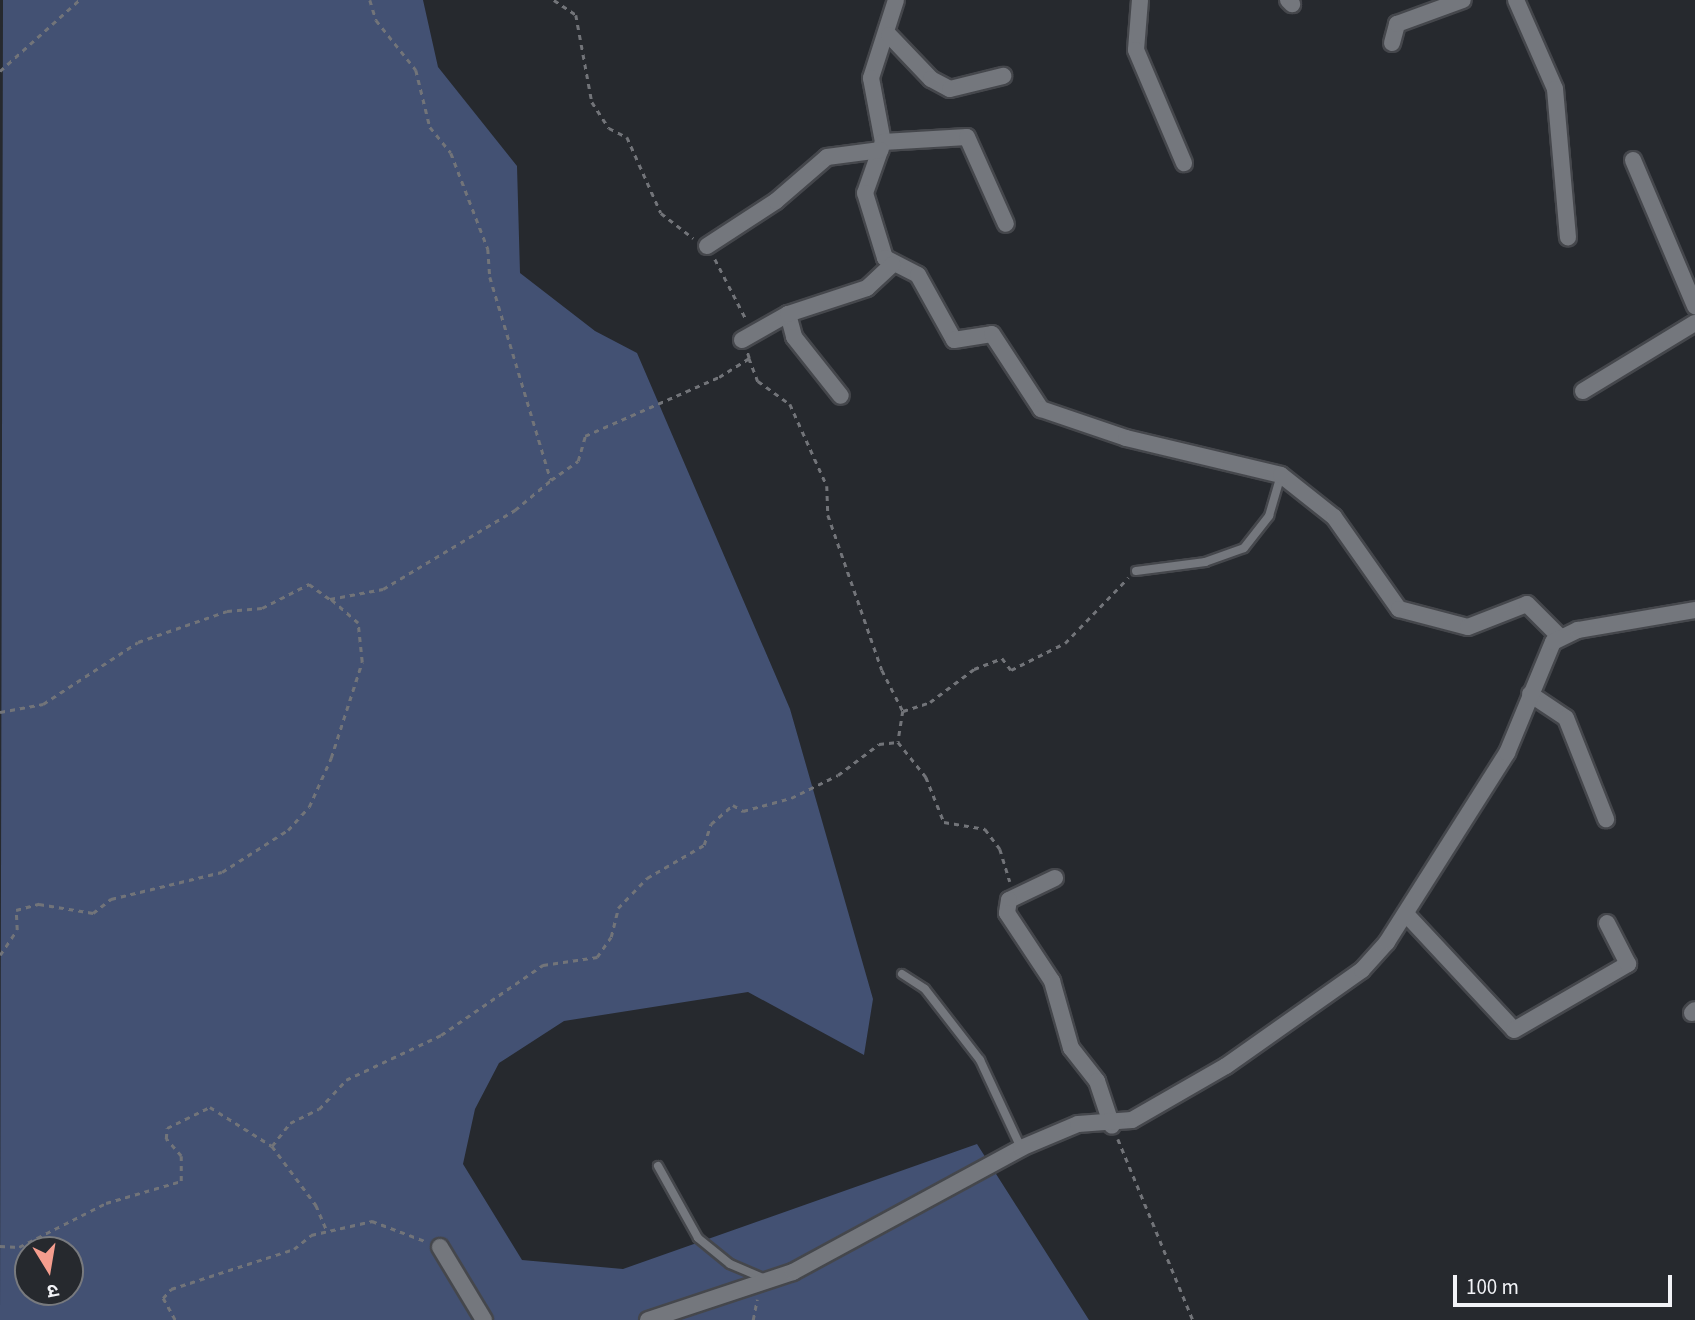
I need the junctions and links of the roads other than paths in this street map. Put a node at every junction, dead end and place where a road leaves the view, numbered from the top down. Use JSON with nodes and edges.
{"nodes":[{"id":1,"x":896,"y":0,"type":"edge"},
{"id":2,"x":1140,"y":0,"type":"edge"},
{"id":3,"x":1463,"y":0,"type":"edge"},
{"id":4,"x":1516,"y":0,"type":"edge"},
{"id":5,"x":889,"y":35,"type":"junction"},
{"id":6,"x":1392,"y":43,"type":"dead end"},
{"id":7,"x":1003,"y":76,"type":"dead end"},
{"id":8,"x":882,"y":146,"type":"junction"},
{"id":9,"x":1633,"y":160,"type":"dead end"},
{"id":10,"x":1184,"y":163,"type":"dead end"},
{"id":11,"x":1006,"y":224,"type":"dead end"},
{"id":12,"x":1568,"y":237,"type":"dead end"},
{"id":13,"x":707,"y":246,"type":"road end"},
{"id":14,"x":892,"y":264,"type":"junction"},
{"id":15,"x":1695,"y":306,"type":"edge"},
{"id":16,"x":788,"y":314,"type":"junction"},
{"id":17,"x":1695,"y":323,"type":"edge"},
{"id":18,"x":742,"y":340,"type":"road end"},
{"id":19,"x":1583,"y":391,"type":"dead end"},
{"id":20,"x":841,"y":396,"type":"dead end"},
{"id":21,"x":1281,"y":475,"type":"junction"},
{"id":22,"x":1136,"y":571,"type":"road end"},
{"id":23,"x":1695,"y":610,"type":"edge"},
{"id":24,"x":1560,"y":636,"type":"junction"},
{"id":25,"x":1530,"y":694,"type":"junction"},
{"id":26,"x":1605,"y":819,"type":"dead end"},
{"id":27,"x":1055,"y":878,"type":"dead end"},
{"id":28,"x":1406,"y":914,"type":"junction"},
{"id":29,"x":1607,"y":923,"type":"dead end"},
{"id":30,"x":902,"y":974,"type":"dead end"},
{"id":31,"x":1113,"y":1126,"type":"junction"},
{"id":32,"x":1021,"y":1149,"type":"junction"},
{"id":33,"x":658,"y":1166,"type":"dead end"},
{"id":34,"x":440,"y":1247,"type":"road end"},
{"id":35,"x":767,"y":1280,"type":"junction"},
{"id":36,"x":484,"y":1320,"type":"edge"},
{"id":37,"x":649,"y":1320,"type":"edge"}],
"edges":[{"from":1,"to":5,"type":"street"},
{"from":2,"to":10,"type":"street"},
{"from":3,"to":6,"type":"street"},
{"from":4,"to":12,"type":"street"},
{"from":5,"to":7,"type":"street"},
{"from":5,"to":8,"type":"street"},
{"from":8,"to":11,"type":"street"},
{"from":8,"to":13,"type":"street"},
{"from":8,"to":14,"type":"street"},
{"from":9,"to":15,"type":"street"},
{"from":14,"to":16,"type":"street"},
{"from":14,"to":21,"type":"street"},
{"from":16,"to":18,"type":"street"},
{"from":16,"to":20,"type":"street"},
{"from":17,"to":19,"type":"street"},
{"from":21,"to":22,"type":"lane"},
{"from":21,"to":24,"type":"street"},
{"from":23,"to":24,"type":"street"},
{"from":24,"to":25,"type":"street"},
{"from":25,"to":26,"type":"street"},
{"from":25,"to":28,"type":"street"},
{"from":27,"to":31,"type":"street"},
{"from":28,"to":29,"type":"street"},
{"from":28,"to":31,"type":"street"},
{"from":30,"to":32,"type":"lane"},
{"from":31,"to":32,"type":"street"},
{"from":32,"to":35,"type":"street"},
{"from":33,"to":35,"type":"lane"},
{"from":34,"to":36,"type":"street"},
{"from":35,"to":37,"type":"street"}]}
